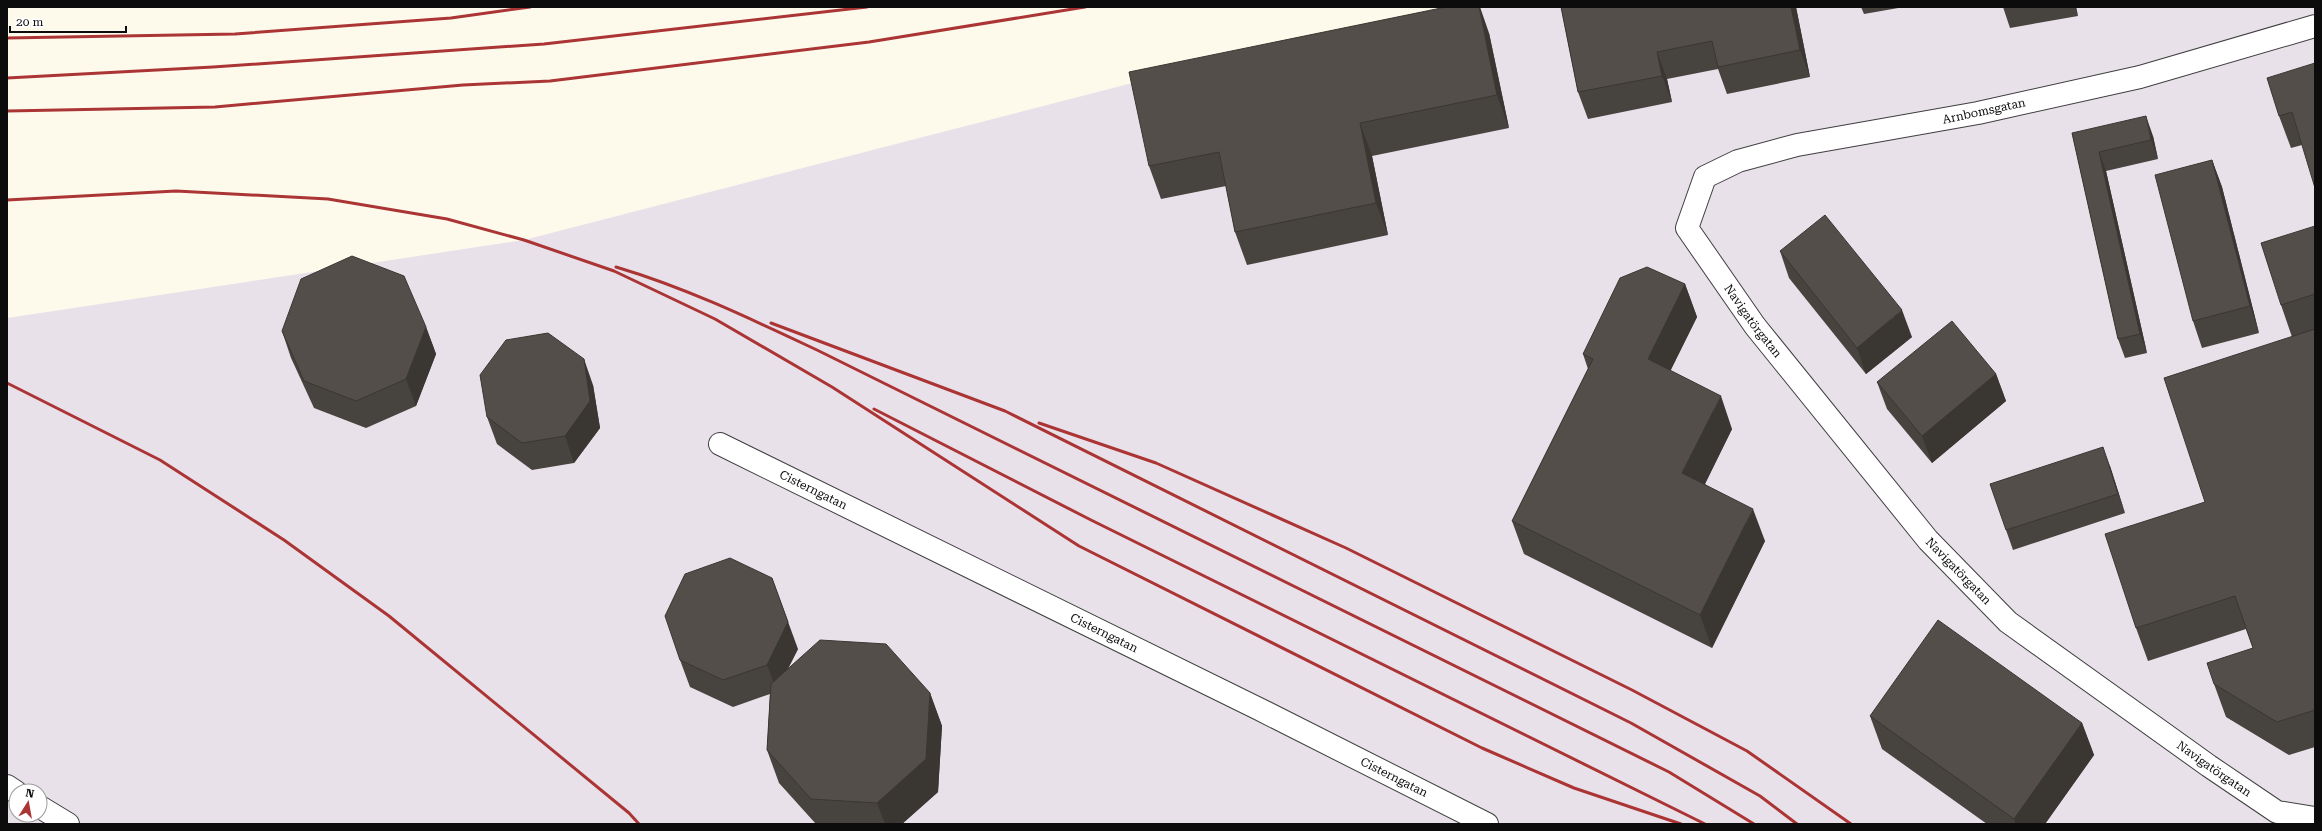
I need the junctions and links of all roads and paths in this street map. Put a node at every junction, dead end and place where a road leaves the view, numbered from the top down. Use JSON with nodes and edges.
{"nodes":[{"id":1,"x":2315,"y":26,"type":"edge"},
{"id":2,"x":1687,"y":228,"type":"joint"},
{"id":3,"x":720,"y":444,"type":"dead end"},
{"id":4,"x":48,"y":812,"type":"edge"},
{"id":5,"x":2315,"y":818,"type":"edge"},
{"id":6,"x":68,"y":824,"type":"edge"},
{"id":7,"x":1487,"y":824,"type":"edge"}],
"edges":[{"from":1,"to":2,"type":"street","name":"Arnbomsgatan"},
{"from":2,"to":5,"type":"street","name":"Navigatörgatan"},
{"from":3,"to":7,"type":"street","name":"Cisterngatan"},
{"from":4,"to":6,"type":"street"}]}
